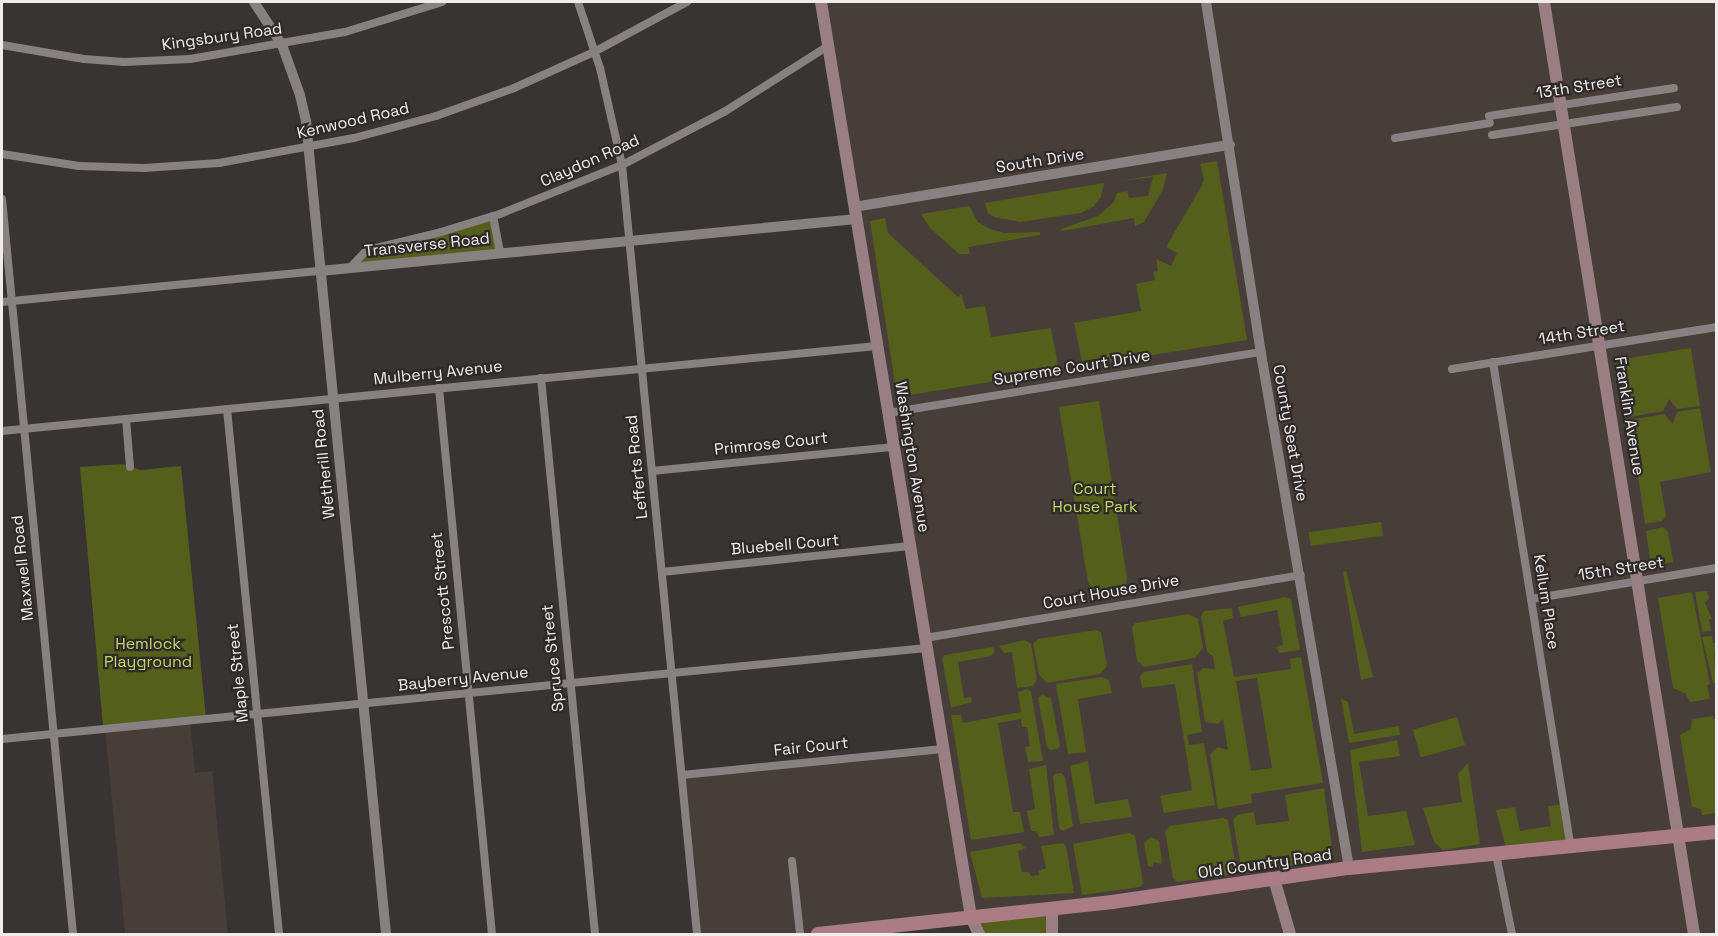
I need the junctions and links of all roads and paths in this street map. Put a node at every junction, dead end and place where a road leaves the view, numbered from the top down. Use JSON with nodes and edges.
{"nodes":[{"id":1,"x":254,"y":2,"type":"edge"},
{"id":2,"x":442,"y":2,"type":"edge"},
{"id":3,"x":578,"y":2,"type":"edge"},
{"id":4,"x":687,"y":2,"type":"edge"},
{"id":5,"x":821,"y":2,"type":"edge"},
{"id":6,"x":1206,"y":2,"type":"edge"},
{"id":7,"x":1544,"y":2,"type":"edge"},
{"id":8,"x":2,"y":45,"type":"edge"},
{"id":9,"x":282,"y":45,"type":"junction"},
{"id":10,"x":828,"y":46,"type":"junction"},
{"id":11,"x":594,"y":52,"type":"junction"},
{"id":12,"x":1674,"y":88,"type":"dead end"},
{"id":13,"x":1562,"y":105,"type":"junction"},
{"id":14,"x":1677,"y":107,"type":"dead end"},
{"id":15,"x":1565,"y":124,"type":"junction"},
{"id":16,"x":1492,"y":135,"type":"dead end"},
{"id":17,"x":1395,"y":138,"type":"dead end"},
{"id":18,"x":1230,"y":145,"type":"junction"},
{"id":19,"x":308,"y":148,"type":"junction"},
{"id":20,"x":2,"y":154,"type":"edge"},
{"id":21,"x":622,"y":165,"type":"junction"},
{"id":22,"x":2,"y":199,"type":"edge"},
{"id":23,"x":855,"y":213,"type":"junction"},
{"id":24,"x":494,"y":216,"type":"junction"},
{"id":25,"x":630,"y":240,"type":"junction"},
{"id":26,"x":500,"y":253,"type":"junction"},
{"id":27,"x":350,"y":268,"type":"junction"},
{"id":28,"x":5,"y":271,"type":"edge"},
{"id":29,"x":320,"y":271,"type":"junction"},
{"id":30,"x":11,"y":301,"type":"junction"},
{"id":31,"x":2,"y":302,"type":"edge"},
{"id":32,"x":1716,"y":327,"type":"edge"},
{"id":33,"x":1601,"y":345,"type":"junction"},
{"id":34,"x":877,"y":346,"type":"junction"},
{"id":35,"x":1261,"y":352,"type":"junction"},
{"id":36,"x":1493,"y":362,"type":"junction"},
{"id":37,"x":642,"y":368,"type":"junction"},
{"id":38,"x":1452,"y":369,"type":"dead end"},
{"id":39,"x":541,"y":378,"type":"junction"},
{"id":40,"x":439,"y":388,"type":"junction"},
{"id":41,"x":333,"y":399,"type":"junction"},
{"id":42,"x":227,"y":409,"type":"junction"},
{"id":43,"x":888,"y":413,"type":"junction"},
{"id":44,"x":126,"y":419,"type":"junction"},
{"id":45,"x":24,"y":429,"type":"junction"},
{"id":46,"x":2,"y":431,"type":"edge"},
{"id":47,"x":894,"y":447,"type":"junction"},
{"id":48,"x":130,"y":467,"type":"dead end"},
{"id":49,"x":652,"y":471,"type":"junction"},
{"id":50,"x":910,"y":546,"type":"junction"},
{"id":51,"x":1716,"y":568,"type":"edge"},
{"id":52,"x":662,"y":572,"type":"junction"},
{"id":53,"x":1301,"y":575,"type":"junction"},
{"id":54,"x":1639,"y":581,"type":"junction"},
{"id":55,"x":1531,"y":599,"type":"junction"},
{"id":56,"x":926,"y":643,"type":"junction"},
{"id":57,"x":672,"y":673,"type":"junction"},
{"id":58,"x":570,"y":683,"type":"junction"},
{"id":59,"x":468,"y":693,"type":"junction"},
{"id":60,"x":363,"y":704,"type":"junction"},
{"id":61,"x":257,"y":714,"type":"junction"},
{"id":62,"x":54,"y":734,"type":"junction"},
{"id":63,"x":2,"y":739,"type":"edge"},
{"id":64,"x":943,"y":750,"type":"junction"},
{"id":65,"x":682,"y":775,"type":"junction"},
{"id":66,"x":1716,"y":832,"type":"edge"},
{"id":67,"x":1680,"y":837,"type":"junction"},
{"id":68,"x":1571,"y":847,"type":"junction"},
{"id":69,"x":1496,"y":854,"type":"junction"},
{"id":70,"x":792,"y":861,"type":"dead end"},
{"id":71,"x":1350,"y":868,"type":"junction"},
{"id":72,"x":1274,"y":879,"type":"junction"},
{"id":73,"x":1052,"y":908,"type":"junction"},
{"id":74,"x":971,"y":917,"type":"junction"},
{"id":75,"x":73,"y":934,"type":"edge"},
{"id":76,"x":279,"y":934,"type":"edge"},
{"id":77,"x":386,"y":934,"type":"edge"},
{"id":78,"x":492,"y":934,"type":"edge"},
{"id":79,"x":595,"y":934,"type":"edge"},
{"id":80,"x":697,"y":934,"type":"edge"},
{"id":81,"x":800,"y":934,"type":"edge"},
{"id":82,"x":818,"y":934,"type":"edge"},
{"id":83,"x":979,"y":934,"type":"edge"},
{"id":84,"x":1052,"y":934,"type":"edge"},
{"id":85,"x":1290,"y":934,"type":"edge"},
{"id":86,"x":1512,"y":934,"type":"edge"},
{"id":87,"x":1694,"y":934,"type":"edge"}],
"edges":[{"from":1,"to":9,"type":"street","name":"Wetherill Road"},
{"from":2,"to":9,"type":"street","name":"Kingsbury Road"},
{"from":3,"to":11,"type":"street","name":"Lefferts Road"},
{"from":4,"to":11,"type":"street","name":"Kenwood Road"},
{"from":5,"to":10,"type":"main road","name":"Washington Avenue"},
{"from":6,"to":18,"type":"street","name":"County Seat Drive"},
{"from":7,"to":13,"type":"main road","name":"Franklin Avenue"},
{"from":8,"to":9,"type":"street","name":"Kingsbury Road"},
{"from":9,"to":19,"type":"street","name":"Wetherill Road"},
{"from":10,"to":21,"type":"street","name":"Claydon Road"},
{"from":10,"to":23,"type":"main road","name":"Washington Avenue"},
{"from":11,"to":19,"type":"street","name":"Kenwood Road"},
{"from":11,"to":21,"type":"street","name":"Lefferts Road"},
{"from":12,"to":13,"type":"street","name":"13th Street"},
{"from":13,"to":15,"type":"main road","name":"Franklin Avenue"},
{"from":13,"to":17,"type":"street","name":"13th Street"},
{"from":14,"to":15,"type":"street"},
{"from":15,"to":16,"type":"street"},
{"from":15,"to":33,"type":"main road","name":"Franklin Avenue"},
{"from":18,"to":23,"type":"street","name":"South Drive"},
{"from":18,"to":35,"type":"street","name":"County Seat Drive"},
{"from":19,"to":20,"type":"street","name":"Kenwood Road"},
{"from":19,"to":29,"type":"street","name":"Wetherill Road"},
{"from":21,"to":24,"type":"street","name":"Claydon Road"},
{"from":21,"to":25,"type":"street","name":"Lefferts Road"},
{"from":22,"to":28,"type":"street","name":"Maxwell Road"},
{"from":23,"to":25,"type":"street","name":"Transverse Road"},
{"from":23,"to":34,"type":"main road","name":"Washington Avenue"},
{"from":24,"to":26,"type":"street"},
{"from":24,"to":27,"type":"street","name":"Claydon Road"},
{"from":25,"to":26,"type":"street","name":"Transverse Road"},
{"from":25,"to":37,"type":"street","name":"Lefferts Road"},
{"from":26,"to":27,"type":"street","name":"Transverse Road"},
{"from":27,"to":29,"type":"street","name":"Transverse Road"},
{"from":28,"to":30,"type":"street","name":"Maxwell Road"},
{"from":29,"to":30,"type":"street","name":"Transverse Road"},
{"from":29,"to":41,"type":"street","name":"Wetherill Road"},
{"from":30,"to":31,"type":"street","name":"Transverse Road"},
{"from":30,"to":45,"type":"street","name":"Maxwell Road"},
{"from":32,"to":33,"type":"street","name":"14th Street"},
{"from":33,"to":36,"type":"street","name":"14th Street"},
{"from":33,"to":54,"type":"main road","name":"Franklin Avenue"},
{"from":34,"to":37,"type":"street","name":"Mulberry Avenue"},
{"from":34,"to":43,"type":"main road","name":"Washington Avenue"},
{"from":35,"to":43,"type":"street","name":"Supreme Court Drive"},
{"from":35,"to":53,"type":"street","name":"County Seat Drive"},
{"from":36,"to":38,"type":"street","name":"14th Street"},
{"from":36,"to":55,"type":"street","name":"Kellum Place"},
{"from":37,"to":39,"type":"street","name":"Mulberry Avenue"},
{"from":37,"to":49,"type":"street","name":"Lefferts Road"},
{"from":39,"to":40,"type":"street","name":"Mulberry Avenue"},
{"from":39,"to":58,"type":"street","name":"Spruce Street"},
{"from":40,"to":41,"type":"street","name":"Mulberry Avenue"},
{"from":40,"to":59,"type":"street","name":"Prescott Street"},
{"from":41,"to":42,"type":"street","name":"Mulberry Avenue"},
{"from":41,"to":60,"type":"street","name":"Wetherill Road"},
{"from":42,"to":44,"type":"street","name":"Mulberry Avenue"},
{"from":42,"to":61,"type":"street","name":"Maple Street"},
{"from":43,"to":47,"type":"main road","name":"Washington Avenue"},
{"from":44,"to":45,"type":"street","name":"Mulberry Avenue"},
{"from":44,"to":48,"type":"street"},
{"from":45,"to":46,"type":"street","name":"Mulberry Avenue"},
{"from":45,"to":62,"type":"street","name":"Maxwell Road"},
{"from":47,"to":49,"type":"street","name":"Primrose Court"},
{"from":47,"to":50,"type":"main road","name":"Washington Avenue"},
{"from":49,"to":52,"type":"street","name":"Lefferts Road"},
{"from":50,"to":52,"type":"street","name":"Bluebell Court"},
{"from":50,"to":56,"type":"main road","name":"Washington Avenue"},
{"from":51,"to":54,"type":"street","name":"15th Street"},
{"from":52,"to":57,"type":"street","name":"Lefferts Road"},
{"from":53,"to":56,"type":"street","name":"Court House Drive"},
{"from":53,"to":71,"type":"street","name":"County Seat Drive"},
{"from":54,"to":55,"type":"street","name":"15th Street"},
{"from":54,"to":67,"type":"main road","name":"Franklin Avenue"},
{"from":55,"to":68,"type":"street","name":"Kellum Place"},
{"from":56,"to":57,"type":"street","name":"Bayberry Avenue"},
{"from":56,"to":64,"type":"main road","name":"Washington Avenue"},
{"from":57,"to":58,"type":"street","name":"Bayberry Avenue"},
{"from":57,"to":65,"type":"street","name":"Lefferts Road"},
{"from":58,"to":59,"type":"street","name":"Bayberry Avenue"},
{"from":58,"to":79,"type":"street","name":"Spruce Street"},
{"from":59,"to":60,"type":"street","name":"Bayberry Avenue"},
{"from":59,"to":78,"type":"street","name":"Prescott Street"},
{"from":60,"to":61,"type":"street","name":"Bayberry Avenue"},
{"from":60,"to":77,"type":"street","name":"Wetherill Road"},
{"from":61,"to":62,"type":"street","name":"Bayberry Avenue"},
{"from":61,"to":76,"type":"street","name":"Maple Street"},
{"from":62,"to":63,"type":"street","name":"Bayberry Avenue"},
{"from":62,"to":75,"type":"street","name":"Maxwell Road"},
{"from":64,"to":65,"type":"street","name":"Fair Court"},
{"from":64,"to":74,"type":"main road","name":"Washington Avenue"},
{"from":65,"to":80,"type":"street","name":"Lefferts Road"},
{"from":66,"to":67,"type":"main road","name":"Old Country Road"},
{"from":67,"to":68,"type":"main road","name":"Old Country Road"},
{"from":67,"to":87,"type":"main road","name":"Franklin Avenue"},
{"from":68,"to":69,"type":"main road","name":"Old Country Road"},
{"from":69,"to":71,"type":"main road","name":"Old Country Road"},
{"from":69,"to":86,"type":"street"},
{"from":70,"to":81,"type":"street"},
{"from":71,"to":72,"type":"main road","name":"Old Country Road"},
{"from":72,"to":73,"type":"main road","name":"Old Country Road"},
{"from":72,"to":85,"type":"main road"},
{"from":73,"to":74,"type":"main road","name":"Old Country Road"},
{"from":73,"to":84,"type":"main road"},
{"from":74,"to":82,"type":"main road","name":"Old Country Road"},
{"from":74,"to":83,"type":"main road","name":"Washington Avenue"}]}
